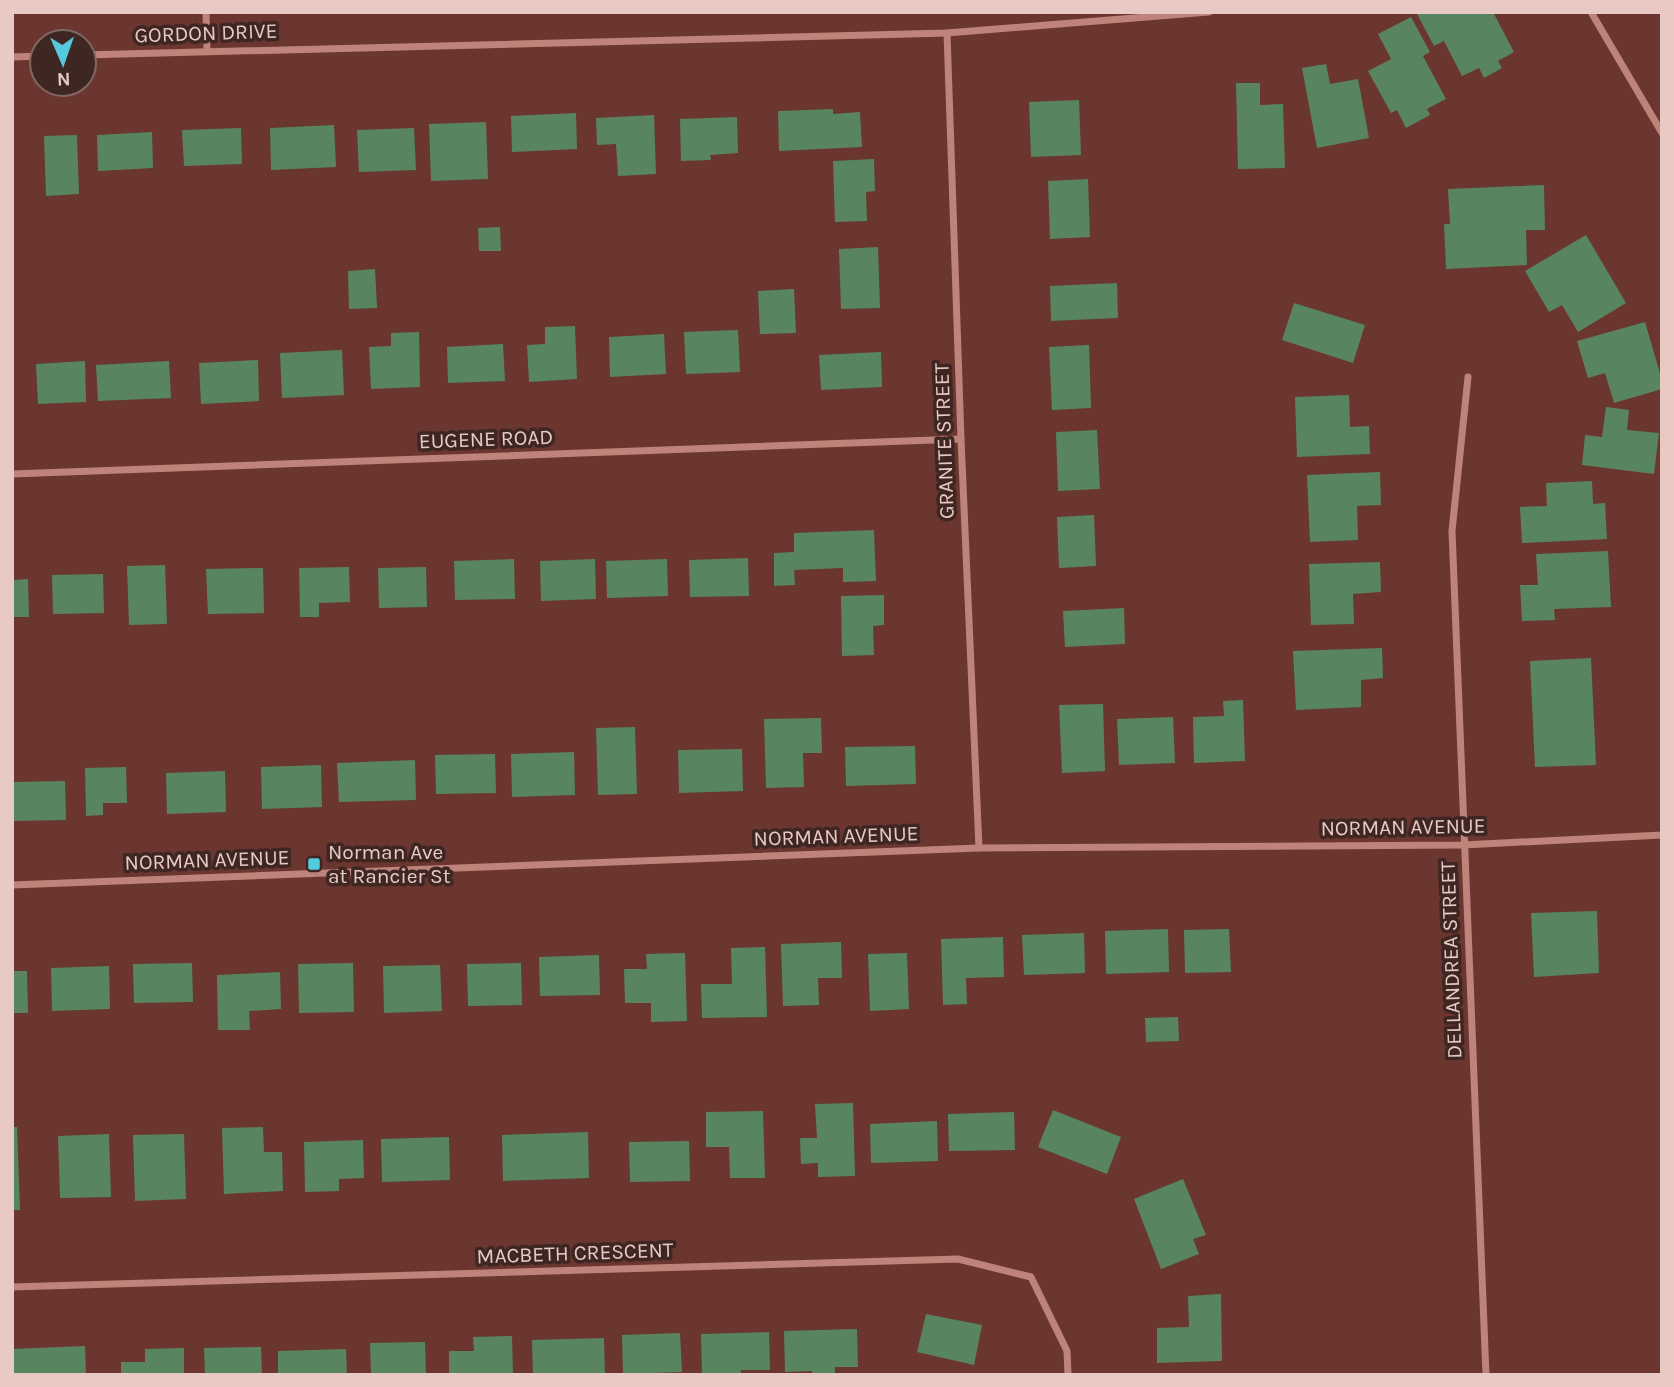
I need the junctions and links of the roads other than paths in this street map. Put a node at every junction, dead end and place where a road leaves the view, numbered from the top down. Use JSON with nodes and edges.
{"nodes":[{"id":1,"x":206,"y":12,"type":"edge"},
{"id":2,"x":1209,"y":12,"type":"edge"},
{"id":3,"x":1591,"y":12,"type":"edge"},
{"id":4,"x":947,"y":33,"type":"junction"},
{"id":5,"x":207,"y":50,"type":"junction"},
{"id":6,"x":98,"y":54,"type":"edge"},
{"id":7,"x":1662,"y":133,"type":"edge"},
{"id":8,"x":1468,"y":377,"type":"dead end"},
{"id":9,"x":961,"y":439,"type":"junction"},
{"id":10,"x":12,"y":474,"type":"edge"},
{"id":11,"x":1662,"y":835,"type":"edge"},
{"id":12,"x":1463,"y":845,"type":"junction"},
{"id":13,"x":979,"y":848,"type":"junction"},
{"id":14,"x":12,"y":885,"type":"edge"},
{"id":15,"x":12,"y":1287,"type":"edge"},
{"id":16,"x":1068,"y":1375,"type":"edge"},
{"id":17,"x":1486,"y":1375,"type":"edge"}],
"edges":[{"from":1,"to":5,"type":"street"},
{"from":2,"to":4,"type":"street","name":"GORDON DRIVE"},
{"from":3,"to":7,"type":"street"},
{"from":4,"to":5,"type":"street","name":"GORDON DRIVE"},
{"from":4,"to":9,"type":"street","name":"GRANITE STREET"},
{"from":5,"to":6,"type":"street","name":"GORDON DRIVE"},
{"from":8,"to":12,"type":"street","name":"DELLANDREA STREET"},
{"from":9,"to":10,"type":"street","name":"EUGENE ROAD"},
{"from":9,"to":13,"type":"street","name":"GRANITE STREET"},
{"from":11,"to":12,"type":"street","name":"NORMAN AVENUE"},
{"from":12,"to":13,"type":"street","name":"NORMAN AVENUE"},
{"from":12,"to":17,"type":"street","name":"DELLANDREA STREET"},
{"from":13,"to":14,"type":"street","name":"NORMAN AVENUE"},
{"from":15,"to":16,"type":"street","name":"MACBETH CRESCENT"}]}
